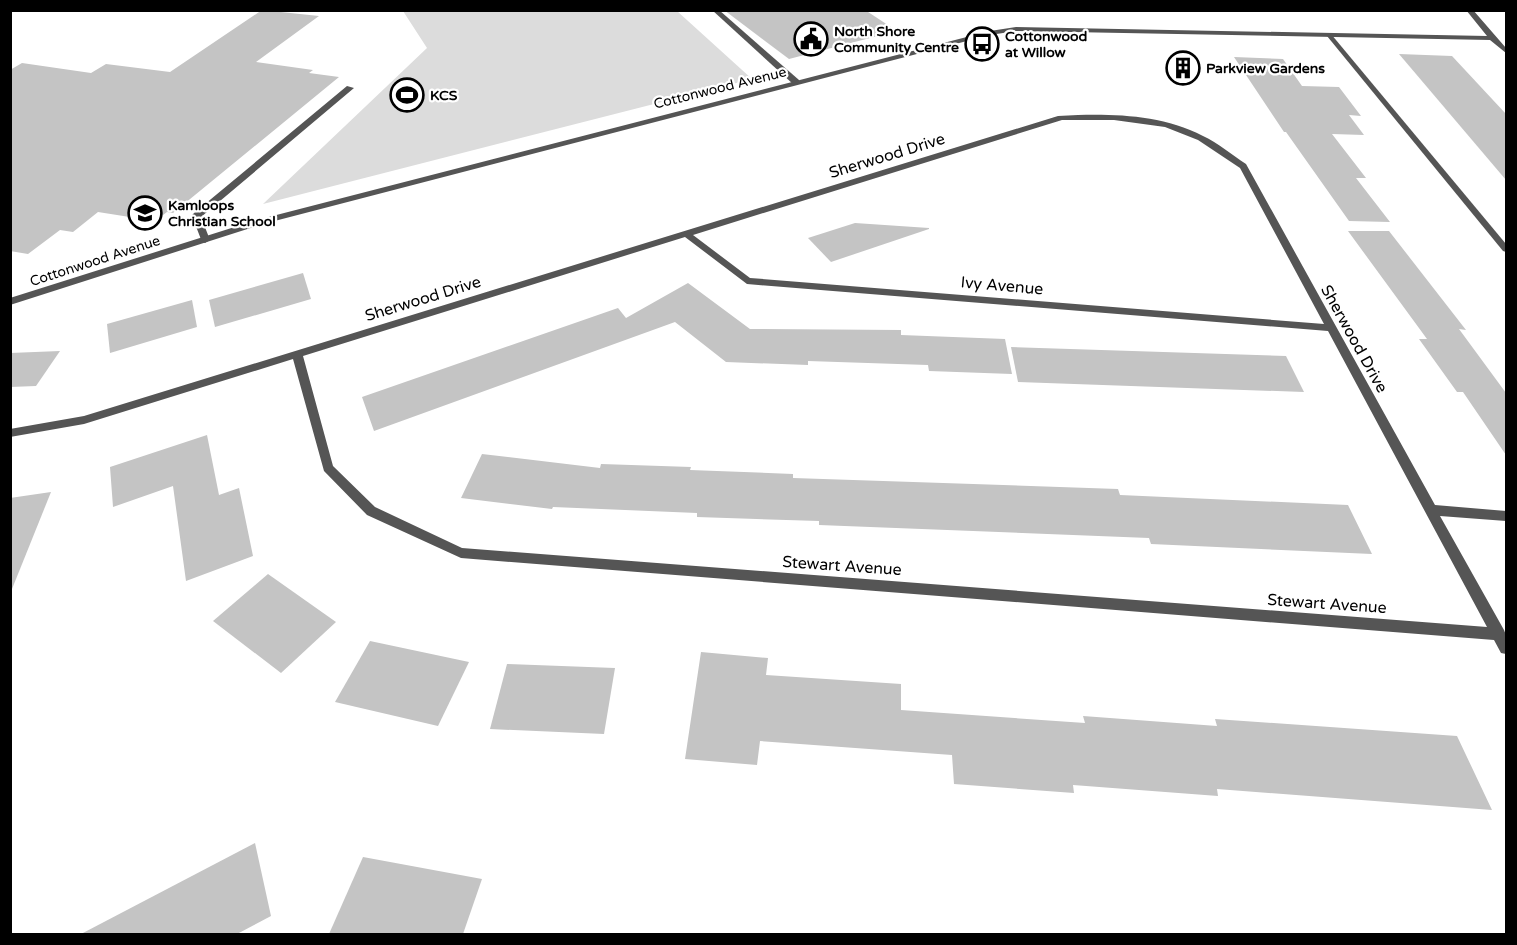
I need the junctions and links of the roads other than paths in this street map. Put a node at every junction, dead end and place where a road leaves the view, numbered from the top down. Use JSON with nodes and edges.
{"nodes":[{"id":1,"x":714,"y":10,"type":"edge"},
{"id":2,"x":1469,"y":10,"type":"edge"},
{"id":3,"x":1329,"y":35,"type":"junction"},
{"id":4,"x":1492,"y":38,"type":"junction"},
{"id":5,"x":1506,"y":51,"type":"edge"},
{"id":6,"x":796,"y":82,"type":"junction"},
{"id":7,"x":350,"y":88,"type":"dead end"},
{"id":8,"x":686,"y":234,"type":"junction"},
{"id":9,"x":205,"y":240,"type":"junction"},
{"id":10,"x":1506,"y":249,"type":"edge"},
{"id":11,"x":10,"y":302,"type":"edge"},
{"id":12,"x":1331,"y":328,"type":"junction"},
{"id":13,"x":297,"y":354,"type":"junction"},
{"id":14,"x":10,"y":433,"type":"edge"},
{"id":15,"x":1430,"y":510,"type":"junction"},
{"id":16,"x":1506,"y":516,"type":"edge"},
{"id":17,"x":1499,"y":634,"type":"junction"},
{"id":18,"x":1506,"y":648,"type":"edge"}],
"edges":[{"from":1,"to":6,"type":"street"},
{"from":2,"to":4,"type":"street"},
{"from":3,"to":4,"type":"street","name":"Cottonwood Avenue"},
{"from":3,"to":6,"type":"street","name":"Cottonwood Avenue"},
{"from":3,"to":10,"type":"street"},
{"from":4,"to":5,"type":"street"},
{"from":6,"to":9,"type":"street","name":"Cottonwood Avenue"},
{"from":7,"to":9,"type":"street"},
{"from":8,"to":12,"type":"street","name":"Ivy Avenue"},
{"from":8,"to":12,"type":"street","name":"Sherwood Drive"},
{"from":8,"to":13,"type":"street","name":"Sherwood Drive"},
{"from":9,"to":11,"type":"street","name":"Cottonwood Avenue"},
{"from":12,"to":15,"type":"street","name":"Sherwood Drive"},
{"from":13,"to":14,"type":"street","name":"Sherwood Drive"},
{"from":13,"to":17,"type":"street","name":"Stewart Avenue"},
{"from":15,"to":16,"type":"street"},
{"from":15,"to":17,"type":"street","name":"Sherwood Drive"},
{"from":17,"to":18,"type":"street","name":"Sherwood Drive"}]}
